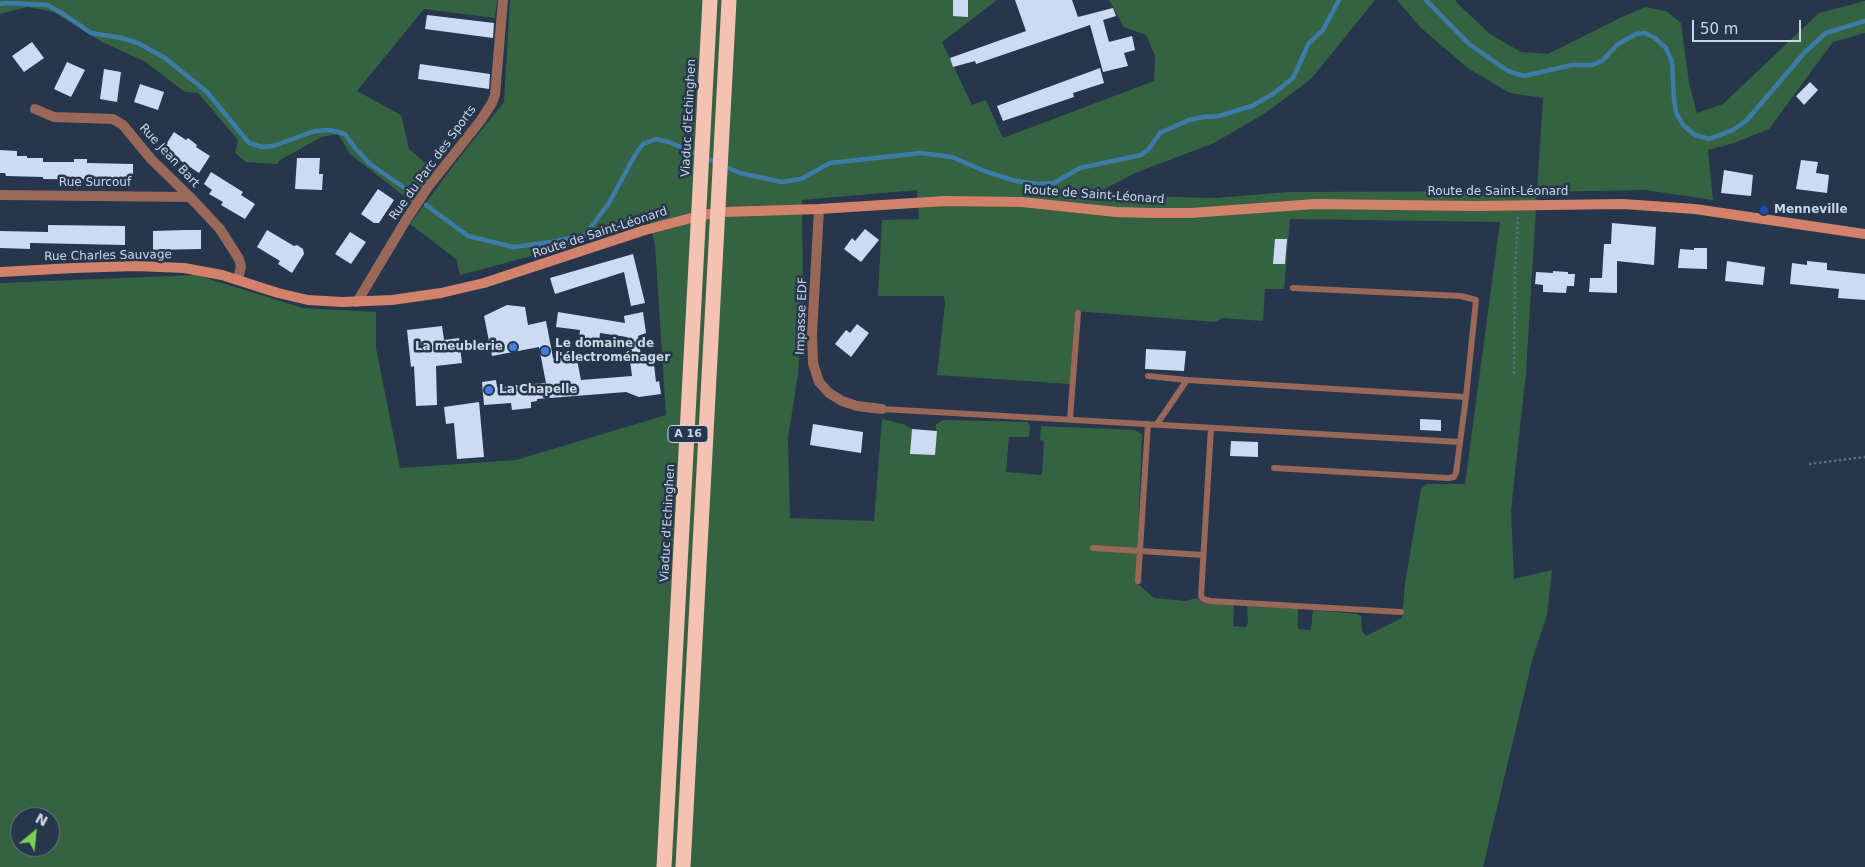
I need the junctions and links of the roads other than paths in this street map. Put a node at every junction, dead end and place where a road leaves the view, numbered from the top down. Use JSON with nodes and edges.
{"nodes":[{"id":1,"x":503,"y":0,"type":"edge"},
{"id":2,"x":710,"y":0,"type":"edge"},
{"id":3,"x":729,"y":0,"type":"edge"},
{"id":4,"x":35,"y":109,"type":"dead end"},
{"id":5,"x":0,"y":195,"type":"edge"},
{"id":6,"x":190,"y":197,"type":"junction"},
{"id":7,"x":819,"y":209,"type":"junction"},
{"id":8,"x":1865,"y":234,"type":"edge"},
{"id":9,"x":0,"y":272,"type":"edge"},
{"id":10,"x":238,"y":280,"type":"junction"},
{"id":11,"x":1293,"y":288,"type":"dead end"},
{"id":12,"x":392,"y":300,"type":"joint"},
{"id":13,"x":357,"y":302,"type":"junction"},
{"id":14,"x":1078,"y":313,"type":"dead end"},
{"id":15,"x":1148,"y":376,"type":"dead end"},
{"id":16,"x":1187,"y":380,"type":"junction"},
{"id":17,"x":1466,"y":397,"type":"junction"},
{"id":18,"x":882,"y":409,"type":"joint"},
{"id":19,"x":1070,"y":419,"type":"junction"},
{"id":20,"x":1148,"y":424,"type":"junction"},
{"id":21,"x":1157,"y":424,"type":"junction"},
{"id":22,"x":1211,"y":428,"type":"junction"},
{"id":23,"x":1460,"y":442,"type":"junction"},
{"id":24,"x":1274,"y":468,"type":"dead end"},
{"id":25,"x":1093,"y":548,"type":"dead end"},
{"id":26,"x":1140,"y":550,"type":"junction"},
{"id":27,"x":1203,"y":555,"type":"junction"},
{"id":28,"x":1138,"y":581,"type":"dead end"},
{"id":29,"x":1401,"y":612,"type":"dead end"},
{"id":30,"x":664,"y":867,"type":"edge"},
{"id":31,"x":684,"y":867,"type":"edge"}],
"edges":[{"from":1,"to":13,"type":"street","name":"Rue du Parc des Sports"},
{"from":2,"to":30,"type":"highway","name":"Viaduc d'Echinghen","number":"A 16","bridge":true},
{"from":3,"to":31,"type":"highway","number":"A 16","bridge":true},
{"from":4,"to":6,"type":"street","name":"Rue Jean Bart"},
{"from":5,"to":6,"type":"street","name":"Rue Surcouf"},
{"from":6,"to":10,"type":"street","name":"Rue Jean Bart"},
{"from":7,"to":8,"type":"street","name":"Route de Saint-Léonard"},
{"from":7,"to":12,"type":"street","name":"Route de Saint-Léonard"},
{"from":7,"to":18,"type":"street","name":"Impasse EDF"},
{"from":9,"to":10,"type":"street","name":"Rue Charles Sauvage"},
{"from":10,"to":13,"type":"street","name":"Rue Charles Sauvage"},
{"from":11,"to":17,"type":"lane"},
{"from":12,"to":13,"type":"street","name":"Rue Charles Sauvage"},
{"from":14,"to":19,"type":"lane"},
{"from":15,"to":16,"type":"lane"},
{"from":16,"to":17,"type":"lane"},
{"from":16,"to":21,"type":"lane"},
{"from":17,"to":23,"type":"lane"},
{"from":18,"to":19,"type":"lane"},
{"from":19,"to":20,"type":"lane"},
{"from":20,"to":21,"type":"lane"},
{"from":20,"to":26,"type":"lane"},
{"from":21,"to":22,"type":"lane"},
{"from":22,"to":23,"type":"lane"},
{"from":22,"to":27,"type":"lane"},
{"from":23,"to":24,"type":"lane"},
{"from":25,"to":26,"type":"lane"},
{"from":26,"to":27,"type":"lane"},
{"from":26,"to":28,"type":"lane"},
{"from":27,"to":29,"type":"lane"}]}
